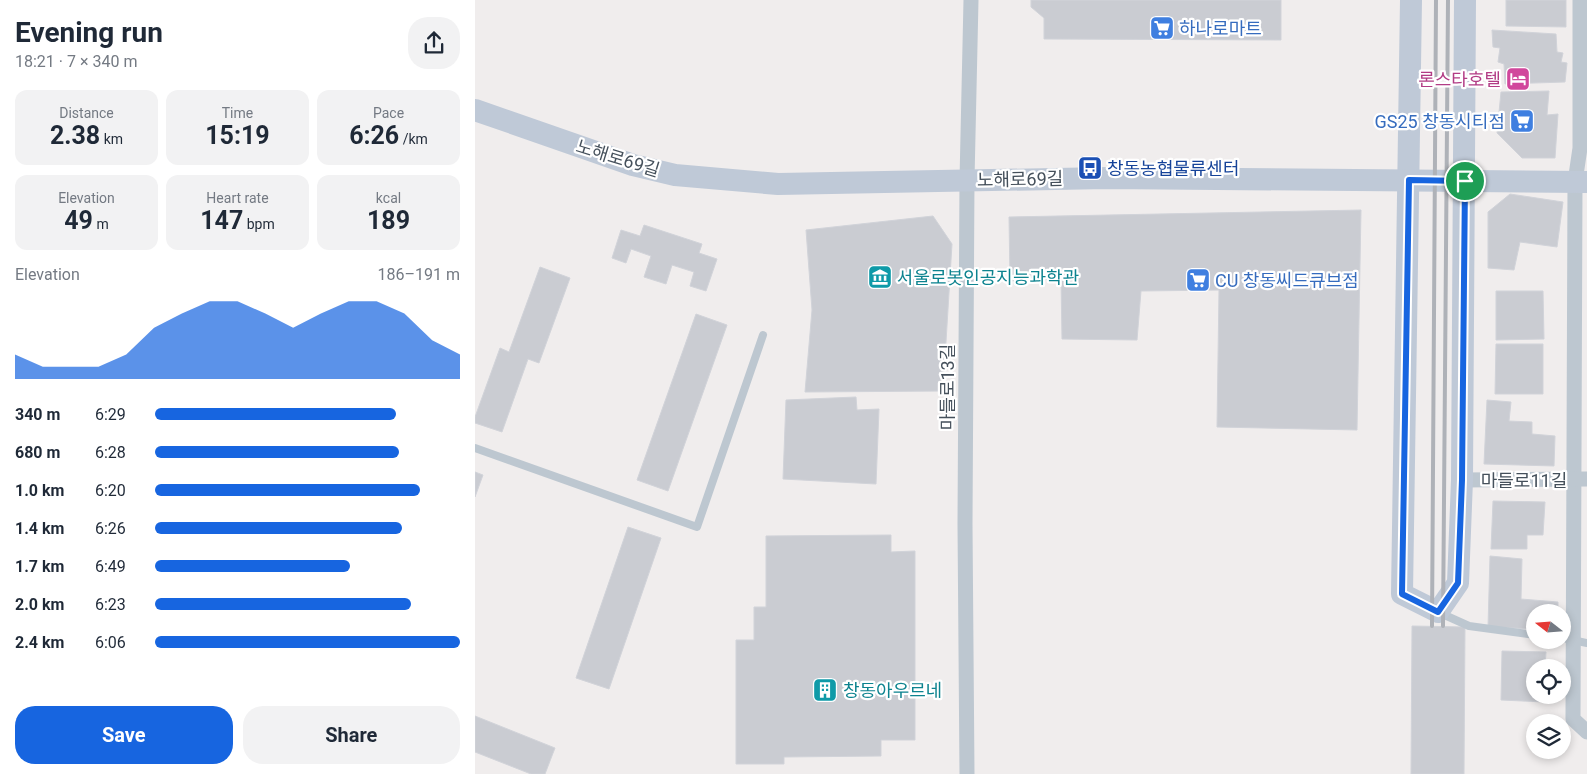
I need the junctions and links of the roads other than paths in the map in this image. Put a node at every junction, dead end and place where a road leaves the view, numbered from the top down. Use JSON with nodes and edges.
{"nodes":[{"id":1,"x":971,"y":0,"type":"edge"},
{"id":2,"x":1411,"y":0,"type":"edge"},
{"id":3,"x":1465,"y":0,"type":"edge"},
{"id":4,"x":1580,"y":0,"type":"edge"},
{"id":5,"x":475,"y":110,"type":"edge"},
{"id":6,"x":967,"y":180,"type":"junction"},
{"id":7,"x":1409,"y":180,"type":"junction"},
{"id":8,"x":1465,"y":181,"type":"junction"},
{"id":9,"x":1581,"y":182,"type":"edge"},
{"id":10,"x":763,"y":334,"type":"dead end"},
{"id":11,"x":475,"y":448,"type":"edge"},
{"id":12,"x":1581,"y":479,"type":"edge"},
{"id":13,"x":1462,"y":480,"type":"junction"},
{"id":14,"x":1438,"y":612,"type":"junction"},
{"id":15,"x":1526,"y":633,"type":"edge"},
{"id":16,"x":1574,"y":640,"type":"edge"},
{"id":17,"x":1587,"y":732,"type":"edge"},
{"id":18,"x":967,"y":774,"type":"edge"}],
"edges":[{"from":1,"to":6,"type":"street","name":"마들로13길"},
{"from":2,"to":7,"type":"main road"},
{"from":3,"to":8,"type":"main road","name":"마들로11길"},
{"from":4,"to":9,"type":"street"},
{"from":5,"to":6,"type":"main road","name":"노해로69길"},
{"from":6,"to":7,"type":"main road","name":"노해로69길"},
{"from":6,"to":18,"type":"street","name":"마들로13길"},
{"from":7,"to":8,"type":"main road","name":"노해로69길"},
{"from":7,"to":14,"type":"main road"},
{"from":8,"to":9,"type":"main road","name":"노해로69길"},
{"from":8,"to":13,"type":"main road","name":"마들로11길"},
{"from":9,"to":12,"type":"street"},
{"from":10,"to":11,"type":"lane"},
{"from":12,"to":13,"type":"street","name":"마들로11길"},
{"from":12,"to":16,"type":"street"},
{"from":13,"to":14,"type":"main road","name":"마들로11길"},
{"from":14,"to":15,"type":"lane"},
{"from":16,"to":17,"type":"street"}]}
